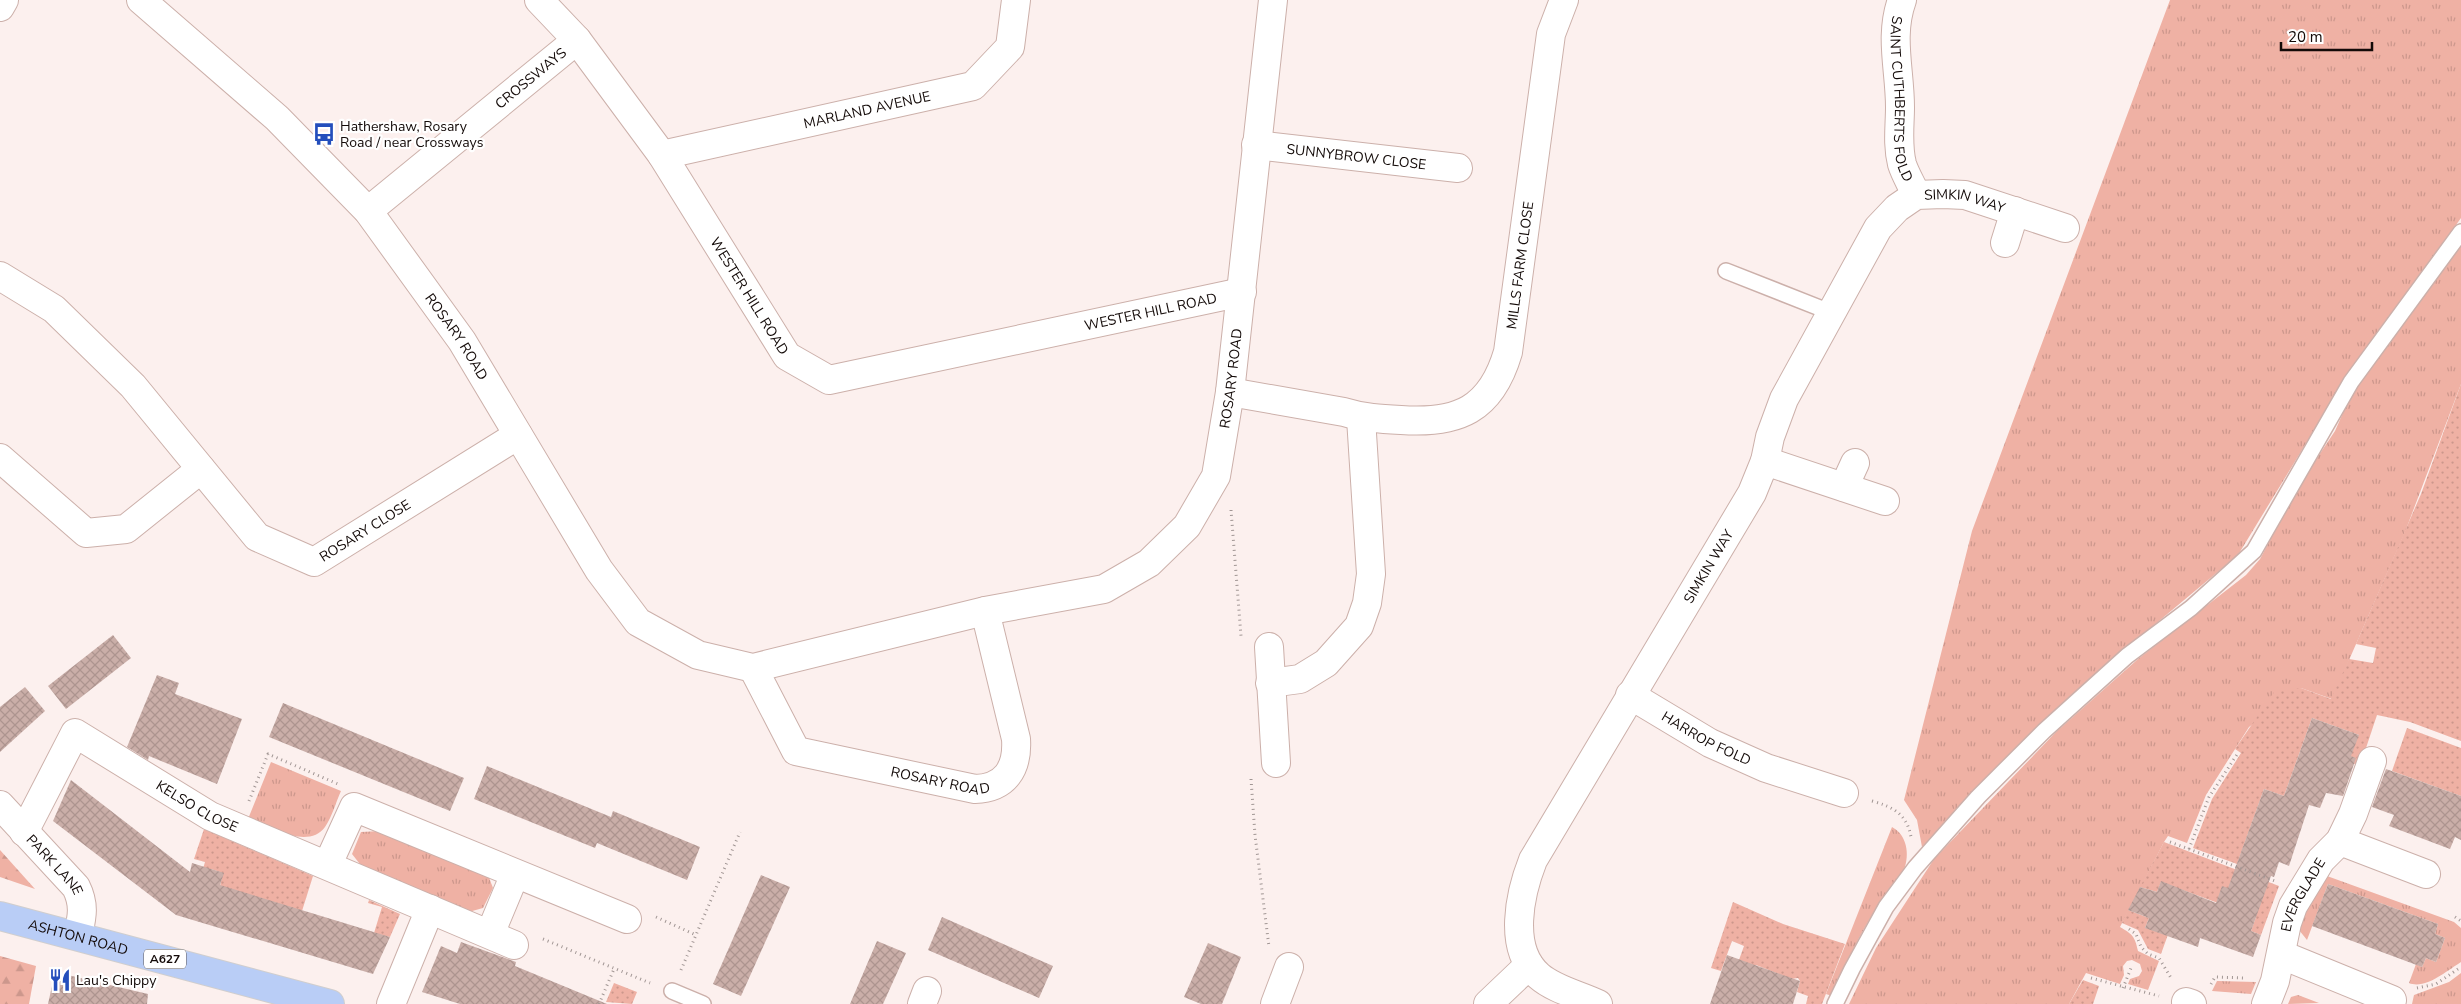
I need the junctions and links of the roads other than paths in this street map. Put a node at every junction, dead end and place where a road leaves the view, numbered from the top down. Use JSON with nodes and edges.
{"nodes":[{"id":1,"x":4,"y":0,"type":"edge"},
{"id":2,"x":141,"y":0,"type":"edge"},
{"id":3,"x":539,"y":0,"type":"edge"},
{"id":4,"x":1016,"y":0,"type":"edge"},
{"id":5,"x":1273,"y":0,"type":"edge"},
{"id":6,"x":1564,"y":0,"type":"edge"},
{"id":7,"x":1902,"y":0,"type":"edge"},
{"id":8,"x":0,"y":6,"type":"edge"},
{"id":9,"x":577,"y":40,"type":"junction"},
{"id":10,"x":1256,"y":145,"type":"junction"},
{"id":11,"x":662,"y":155,"type":"junction"},
{"id":12,"x":1458,"y":168,"type":"dead end"},
{"id":13,"x":1916,"y":195,"type":"junction"},
{"id":14,"x":368,"y":211,"type":"junction"},
{"id":15,"x":2015,"y":211,"type":"junction"},
{"id":16,"x":2065,"y":228,"type":"dead end"},
{"id":17,"x":2461,"y":232,"type":"edge"},
{"id":18,"x":2005,"y":243,"type":"dead end"},
{"id":19,"x":1726,"y":271,"type":"dead end"},
{"id":20,"x":0,"y":276,"type":"edge"},
{"id":21,"x":1242,"y":292,"type":"junction"},
{"id":22,"x":1830,"y":312,"type":"junction"},
{"id":23,"x":1230,"y":392,"type":"junction"},
{"id":24,"x":1362,"y":418,"type":"junction"},
{"id":25,"x":518,"y":434,"type":"junction"},
{"id":26,"x":0,"y":458,"type":"edge"},
{"id":27,"x":1765,"y":461,"type":"junction"},
{"id":28,"x":1855,"y":463,"type":"dead end"},
{"id":29,"x":201,"y":469,"type":"junction"},
{"id":30,"x":1844,"y":487,"type":"junction"},
{"id":31,"x":1885,"y":501,"type":"dead end"},
{"id":32,"x":985,"y":611,"type":"junction"},
{"id":33,"x":1269,"y":647,"type":"dead end"},
{"id":34,"x":753,"y":668,"type":"junction"},
{"id":35,"x":1270,"y":683,"type":"junction"},
{"id":36,"x":1630,"y":695,"type":"junction"},
{"id":37,"x":2372,"y":761,"type":"dead end"},
{"id":38,"x":1276,"y":763,"type":"dead end"},
{"id":39,"x":1844,"y":793,"type":"road end"},
{"id":40,"x":0,"y":805,"type":"edge"},
{"id":41,"x":24,"y":832,"type":"junction"},
{"id":42,"x":2340,"y":841,"type":"junction"},
{"id":43,"x":328,"y":864,"type":"junction"},
{"id":44,"x":516,"y":874,"type":"junction"},
{"id":45,"x":2426,"y":874,"type":"dead end"},
{"id":46,"x":430,"y":909,"type":"junction"},
{"id":47,"x":0,"y":916,"type":"edge"},
{"id":48,"x":627,"y":919,"type":"dead end"},
{"id":49,"x":78,"y":935,"type":"junction"},
{"id":50,"x":2282,"y":955,"type":"junction"},
{"id":51,"x":1528,"y":965,"type":"junction"},
{"id":52,"x":1288,"y":967,"type":"dead end"},
{"id":53,"x":672,"y":991,"type":"road end"},
{"id":54,"x":2400,"y":995,"type":"road end"},
{"id":55,"x":330,"y":1004,"type":"edge"},
{"id":56,"x":391,"y":1004,"type":"edge"},
{"id":57,"x":703,"y":1004,"type":"edge"},
{"id":58,"x":1276,"y":1004,"type":"edge"},
{"id":59,"x":1488,"y":1004,"type":"edge"},
{"id":60,"x":1598,"y":1004,"type":"edge"},
{"id":61,"x":1835,"y":1004,"type":"edge"},
{"id":62,"x":2266,"y":1004,"type":"edge"}],
"edges":[{"from":1,"to":8,"type":"street"},
{"from":2,"to":14,"type":"street","name":"ROSARY ROAD"},
{"from":3,"to":9,"type":"street","name":"WESTER HILL ROAD"},
{"from":4,"to":11,"type":"street","name":"MARLAND AVENUE"},
{"from":5,"to":10,"type":"street","name":"ROSARY ROAD"},
{"from":6,"to":24,"type":"street","name":"MILLS FARM CLOSE"},
{"from":7,"to":13,"type":"street","name":"SAINT CUTHBERTS FOLD"},
{"from":9,"to":11,"type":"street","name":"WESTER HILL ROAD"},
{"from":9,"to":14,"type":"street","name":"CROSSWAYS"},
{"from":10,"to":12,"type":"street","name":"SUNNYBROW CLOSE"},
{"from":10,"to":21,"type":"street","name":"ROSARY ROAD"},
{"from":11,"to":21,"type":"street","name":"WESTER HILL ROAD"},
{"from":13,"to":15,"type":"street","name":"SIMKIN WAY"},
{"from":13,"to":22,"type":"street","name":"SIMKIN WAY"},
{"from":14,"to":25,"type":"street","name":"ROSARY ROAD"},
{"from":15,"to":16,"type":"street","name":"SIMKIN WAY"},
{"from":15,"to":18,"type":"street","name":"SIMKIN WAY"},
{"from":17,"to":61,"type":"lane"},
{"from":19,"to":22,"type":"lane"},
{"from":20,"to":29,"type":"street","name":"ROSARY CLOSE"},
{"from":21,"to":23,"type":"street","name":"ROSARY ROAD"},
{"from":22,"to":27,"type":"street","name":"SIMKIN WAY"},
{"from":23,"to":24,"type":"street","name":"MILLS FARM CLOSE"},
{"from":23,"to":32,"type":"street","name":"ROSARY ROAD"},
{"from":24,"to":35,"type":"street"},
{"from":25,"to":29,"type":"street","name":"ROSARY CLOSE"},
{"from":25,"to":34,"type":"street","name":"ROSARY ROAD"},
{"from":26,"to":29,"type":"street"},
{"from":27,"to":30,"type":"street"},
{"from":27,"to":36,"type":"street","name":"SIMKIN WAY"},
{"from":28,"to":30,"type":"street"},
{"from":30,"to":31,"type":"street"},
{"from":32,"to":34,"type":"street","name":"ROSARY ROAD"},
{"from":32,"to":34,"type":"street","name":"ROSARY ROAD"},
{"from":33,"to":35,"type":"street"},
{"from":35,"to":38,"type":"street"},
{"from":36,"to":39,"type":"street","name":"HARROP FOLD"},
{"from":36,"to":51,"type":"street","name":"SIMKIN WAY"},
{"from":37,"to":42,"type":"street","name":"EVERGLADE"},
{"from":40,"to":41,"type":"street","name":"PARK LANE"},
{"from":41,"to":43,"type":"street","name":"KELSO CLOSE"},
{"from":41,"to":49,"type":"street","name":"PARK LANE"},
{"from":42,"to":45,"type":"street"},
{"from":42,"to":50,"type":"street","name":"EVERGLADE"},
{"from":43,"to":44,"type":"street"},
{"from":43,"to":46,"type":"street","name":"KELSO CLOSE"},
{"from":44,"to":46,"type":"street","name":"KELSO CLOSE"},
{"from":44,"to":48,"type":"street"},
{"from":46,"to":56,"type":"street"},
{"from":47,"to":49,"type":"highway","name":"ASHTON ROAD","number":"A627"},
{"from":49,"to":55,"type":"highway","name":"ASHTON ROAD","number":"A627"},
{"from":50,"to":54,"type":"street"},
{"from":50,"to":62,"type":"street","name":"EVERGLADE"},
{"from":51,"to":59,"type":"street"},
{"from":51,"to":60,"type":"street"},
{"from":52,"to":58,"type":"street"},
{"from":53,"to":57,"type":"lane"}]}
